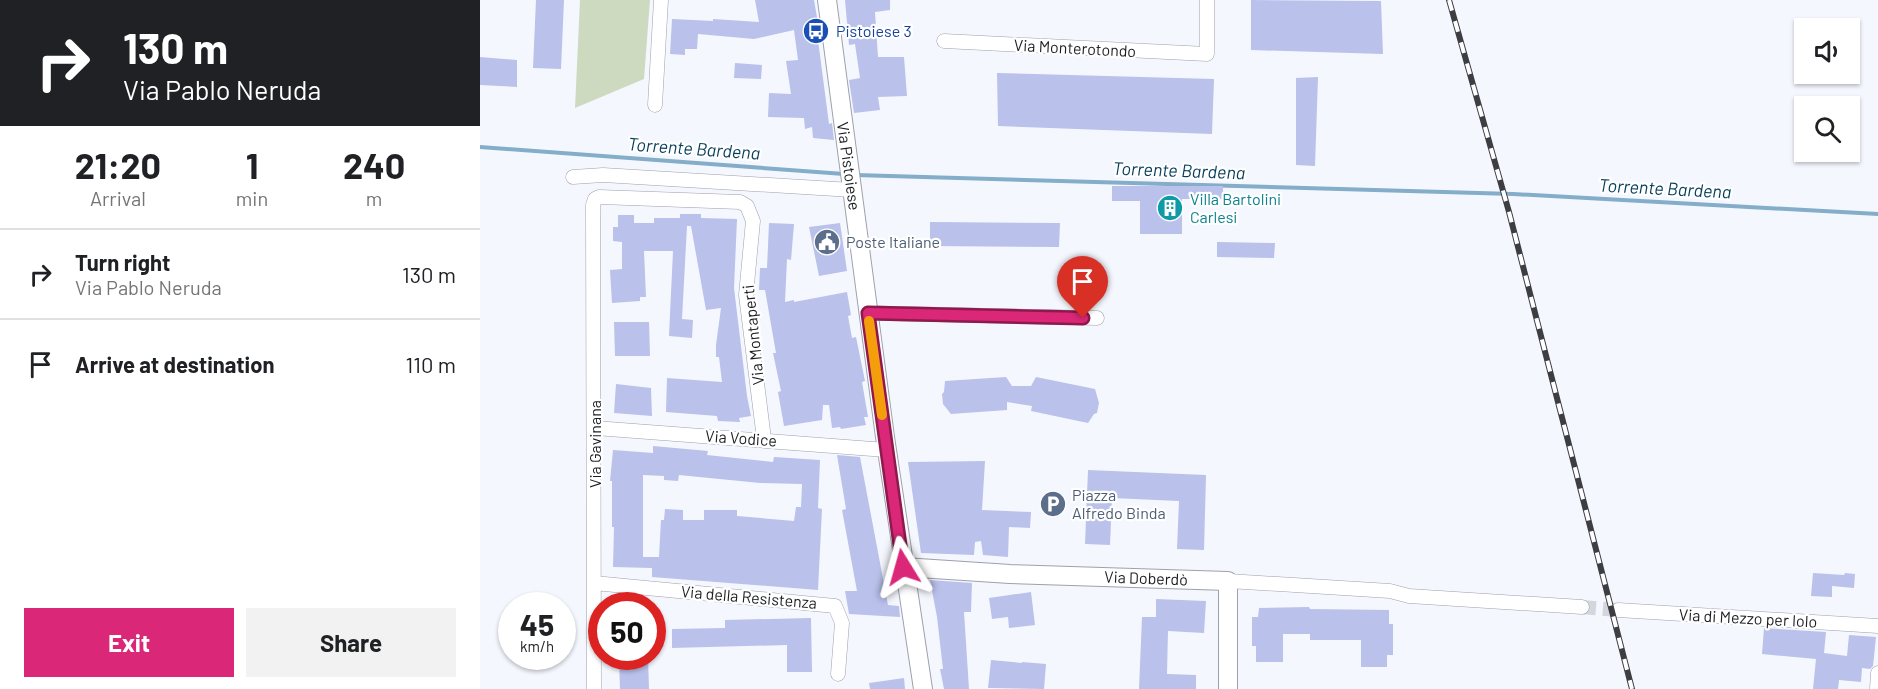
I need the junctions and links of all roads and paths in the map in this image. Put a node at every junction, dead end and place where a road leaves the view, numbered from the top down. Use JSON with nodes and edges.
{"nodes":[{"id":1,"x":661,"y":0,"type":"edge"},
{"id":2,"x":826,"y":0,"type":"edge"},
{"id":3,"x":1208,"y":0,"type":"edge"},
{"id":4,"x":944,"y":41,"type":"dead end"},
{"id":5,"x":655,"y":105,"type":"dead end"},
{"id":6,"x":573,"y":177,"type":"dead end"},
{"id":7,"x":851,"y":186,"type":"junction"},
{"id":8,"x":596,"y":199,"type":"joint"},
{"id":9,"x":868,"y":313,"type":"junction"},
{"id":10,"x":1097,"y":318,"type":"dead end"},
{"id":11,"x":595,"y":428,"type":"junction"},
{"id":12,"x":764,"y":439,"type":"junction"},
{"id":13,"x":886,"y":450,"type":"junction"},
{"id":14,"x":903,"y":567,"type":"junction"},
{"id":15,"x":1228,"y":580,"type":"junction"},
{"id":16,"x":594,"y":583,"type":"junction"},
{"id":17,"x":1582,"y":608,"type":"tunnel mouth"},
{"id":18,"x":1618,"y":610,"type":"tunnel mouth"},
{"id":19,"x":1878,"y":626,"type":"edge"},
{"id":20,"x":1878,"y":673,"type":"edge"},
{"id":21,"x":838,"y":674,"type":"dead end"},
{"id":22,"x":594,"y":689,"type":"edge"},
{"id":23,"x":923,"y":689,"type":"edge"},
{"id":24,"x":1228,"y":689,"type":"edge"},
{"id":25,"x":1876,"y":689,"type":"edge"}],
"edges":[{"from":1,"to":5,"type":"street"},
{"from":2,"to":7,"type":"main road","name":"Via Pistoiese"},
{"from":3,"to":4,"type":"street","name":"Via Monterotondo"},
{"from":6,"to":7,"type":"street"},
{"from":7,"to":9,"type":"main road","name":"Via Pistoiese"},
{"from":8,"to":11,"type":"street","name":"Via Gavinana"},
{"from":8,"to":12,"type":"street","name":"Via Montaperti"},
{"from":9,"to":10,"type":"street"},
{"from":9,"to":13,"type":"main road","name":"Via Pistoiese"},
{"from":11,"to":12,"type":"street","name":"Via Vodice"},
{"from":11,"to":16,"type":"street","name":"Via Gavinana"},
{"from":12,"to":13,"type":"street","name":"Via Vodice"},
{"from":13,"to":14,"type":"main road","name":"Via Pistoiese"},
{"from":14,"to":15,"type":"main road","name":"Via Doberdò"},
{"from":14,"to":23,"type":"main road","name":"Via Pistoiese"},
{"from":15,"to":17,"type":"street","name":"Via Doberdò"},
{"from":15,"to":24,"type":"main road"},
{"from":16,"to":21,"type":"street","name":"Via della Resistenza"},
{"from":16,"to":22,"type":"street","name":"Via Gavinana"},
{"from":18,"to":19,"type":"street","name":"Via di Mezzo per Iolo"},
{"from":20,"to":25,"type":"street"}]}
